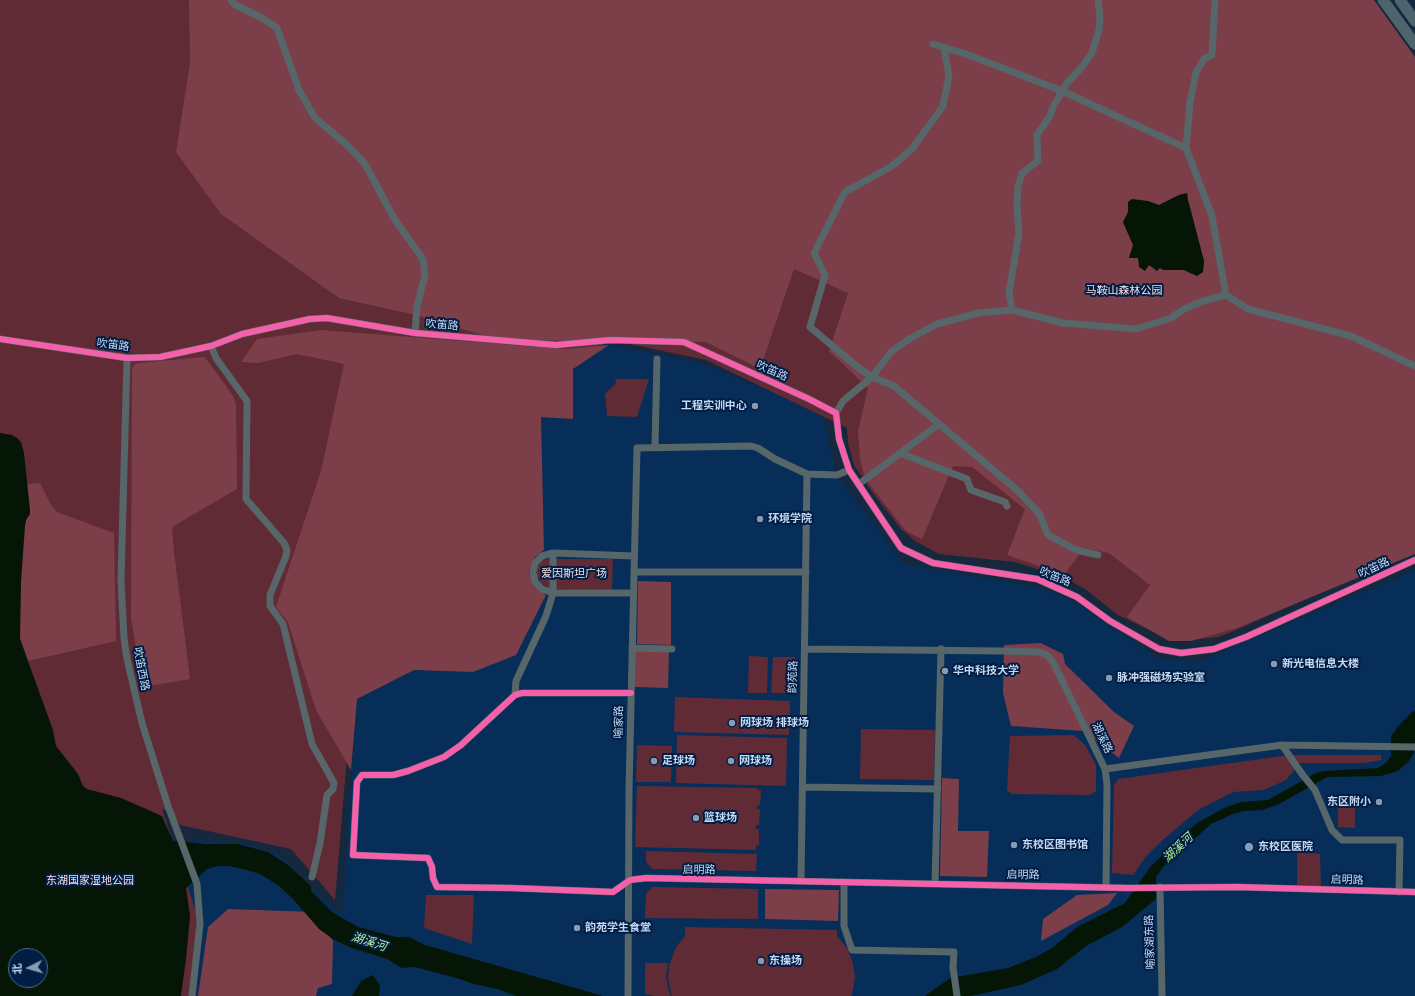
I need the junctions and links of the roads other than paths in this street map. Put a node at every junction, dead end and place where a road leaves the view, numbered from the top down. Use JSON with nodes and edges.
{"nodes":[{"id":1,"x":230,"y":0,"type":"edge"},
{"id":2,"x":1098,"y":0,"type":"edge"},
{"id":3,"x":1215,"y":0,"type":"edge"},
{"id":4,"x":1383,"y":0,"type":"edge"},
{"id":5,"x":1400,"y":0,"type":"edge"},
{"id":6,"x":1415,"y":21,"type":"edge"},
{"id":7,"x":933,"y":44,"type":"dead end"},
{"id":8,"x":1415,"y":44,"type":"edge"},
{"id":9,"x":944,"y":48,"type":"junction"},
{"id":10,"x":1062,"y":91,"type":"junction"},
{"id":11,"x":1186,"y":148,"type":"junction"},
{"id":12,"x":1226,"y":295,"type":"junction"},
{"id":13,"x":1012,"y":310,"type":"junction"},
{"id":14,"x":415,"y":333,"type":"junction"},
{"id":15,"x":0,"y":339,"type":"edge"},
{"id":16,"x":212,"y":346,"type":"junction"},
{"id":17,"x":127,"y":358,"type":"junction"},
{"id":18,"x":657,"y":359,"type":"dead end"},
{"id":19,"x":1415,"y":366,"type":"edge"},
{"id":20,"x":872,"y":377,"type":"junction"},
{"id":21,"x":836,"y":413,"type":"junction"},
{"id":22,"x":939,"y":424,"type":"junction"},
{"id":23,"x":655,"y":446,"type":"junction"},
{"id":24,"x":900,"y":453,"type":"junction"},
{"id":25,"x":849,"y":470,"type":"junction"},
{"id":26,"x":807,"y":474,"type":"junction"},
{"id":27,"x":859,"y":484,"type":"junction"},
{"id":28,"x":1007,"y":506,"type":"dead end"},
{"id":29,"x":553,"y":553,"type":"junction"},
{"id":30,"x":634,"y":556,"type":"junction"},
{"id":31,"x":1098,"y":556,"type":"dead end"},
{"id":32,"x":1415,"y":560,"type":"edge"},
{"id":33,"x":634,"y":572,"type":"junction"},
{"id":34,"x":806,"y":572,"type":"junction"},
{"id":35,"x":553,"y":593,"type":"junction"},
{"id":36,"x":633,"y":593,"type":"junction"},
{"id":37,"x":632,"y":648,"type":"junction"},
{"id":38,"x":805,"y":648,"type":"junction"},
{"id":39,"x":672,"y":649,"type":"dead end"},
{"id":40,"x":941,"y":649,"type":"junction"},
{"id":41,"x":631,"y":693,"type":"junction"},
{"id":42,"x":514,"y":695,"type":"junction"},
{"id":43,"x":1282,"y":745,"type":"junction"},
{"id":44,"x":1415,"y":747,"type":"edge"},
{"id":45,"x":1105,"y":769,"type":"junction"},
{"id":46,"x":803,"y":787,"type":"junction"},
{"id":47,"x":938,"y":789,"type":"junction"},
{"id":48,"x":312,"y":877,"type":"dead end"},
{"id":49,"x":630,"y":880,"type":"junction"},
{"id":50,"x":801,"y":881,"type":"junction"},
{"id":51,"x":844,"y":882,"type":"junction"},
{"id":52,"x":935,"y":884,"type":"junction"},
{"id":53,"x":1106,"y":887,"type":"junction"},
{"id":54,"x":1160,"y":887,"type":"junction"},
{"id":55,"x":1399,"y":892,"type":"junction"},
{"id":56,"x":1415,"y":892,"type":"edge"},
{"id":57,"x":629,"y":994,"type":"edge"},
{"id":58,"x":192,"y":996,"type":"edge"},
{"id":59,"x":957,"y":996,"type":"edge"},
{"id":60,"x":1162,"y":996,"type":"edge"}],
"edges":[{"from":1,"to":14,"type":"street"},
{"from":2,"to":10,"type":"street"},
{"from":3,"to":11,"type":"street"},
{"from":4,"to":8,"type":"highway"},
{"from":5,"to":6,"type":"highway"},
{"from":7,"to":9,"type":"street"},
{"from":9,"to":10,"type":"street"},
{"from":9,"to":20,"type":"street"},
{"from":10,"to":11,"type":"street"},
{"from":10,"to":13,"type":"street"},
{"from":11,"to":12,"type":"street"},
{"from":12,"to":13,"type":"street"},
{"from":12,"to":19,"type":"street"},
{"from":13,"to":20,"type":"street"},
{"from":14,"to":16,"type":"street","name":"吹笛路"},
{"from":14,"to":21,"type":"street","name":"吹笛路"},
{"from":15,"to":17,"type":"street","name":"吹笛路"},
{"from":16,"to":17,"type":"street","name":"吹笛路"},
{"from":16,"to":48,"type":"street"},
{"from":17,"to":58,"type":"street","name":"吹笛西路"},
{"from":18,"to":23,"type":"street"},
{"from":20,"to":21,"type":"street"},
{"from":20,"to":22,"type":"street"},
{"from":21,"to":25,"type":"street","name":"吹笛路"},
{"from":22,"to":24,"type":"street"},
{"from":22,"to":31,"type":"street"},
{"from":23,"to":26,"type":"street"},
{"from":23,"to":30,"type":"street","name":"喻家路"},
{"from":24,"to":27,"type":"street"},
{"from":24,"to":28,"type":"street"},
{"from":25,"to":26,"type":"street"},
{"from":25,"to":27,"type":"street","name":"吹笛路"},
{"from":26,"to":34,"type":"street","name":"韵苑路"},
{"from":27,"to":32,"type":"street","name":"吹笛路"},
{"from":29,"to":30,"type":"street"},
{"from":29,"to":35,"type":"street"},
{"from":29,"to":35,"type":"street"},
{"from":30,"to":33,"type":"street","name":"喻家路"},
{"from":33,"to":34,"type":"street"},
{"from":33,"to":36,"type":"street","name":"喻家路"},
{"from":34,"to":38,"type":"street","name":"韵苑路"},
{"from":35,"to":36,"type":"street"},
{"from":35,"to":42,"type":"street"},
{"from":36,"to":37,"type":"street","name":"喻家路"},
{"from":37,"to":39,"type":"street"},
{"from":37,"to":41,"type":"street","name":"喻家路"},
{"from":38,"to":40,"type":"street","name":"湖溪路"},
{"from":38,"to":46,"type":"street","name":"韵苑路"},
{"from":40,"to":45,"type":"street","name":"湖溪路"},
{"from":40,"to":47,"type":"street"},
{"from":41,"to":42,"type":"street"},
{"from":41,"to":49,"type":"street","name":"喻家路"},
{"from":42,"to":49,"type":"street"},
{"from":43,"to":44,"type":"street","name":"湖溪路"},
{"from":43,"to":45,"type":"street","name":"湖溪路"},
{"from":43,"to":55,"type":"street"},
{"from":45,"to":53,"type":"street"},
{"from":46,"to":47,"type":"street"},
{"from":46,"to":50,"type":"street","name":"韵苑路"},
{"from":47,"to":52,"type":"street"},
{"from":49,"to":50,"type":"street","name":"启明路"},
{"from":49,"to":57,"type":"street","name":"喻家路"},
{"from":50,"to":51,"type":"street","name":"启明路"},
{"from":51,"to":52,"type":"street","name":"启明路"},
{"from":51,"to":59,"type":"street"},
{"from":52,"to":53,"type":"street","name":"启明路"},
{"from":53,"to":54,"type":"street","name":"启明路"},
{"from":54,"to":55,"type":"street","name":"启明路"},
{"from":54,"to":60,"type":"street","name":"喻家湖东路"},
{"from":55,"to":56,"type":"street","name":"启明路"}]}
